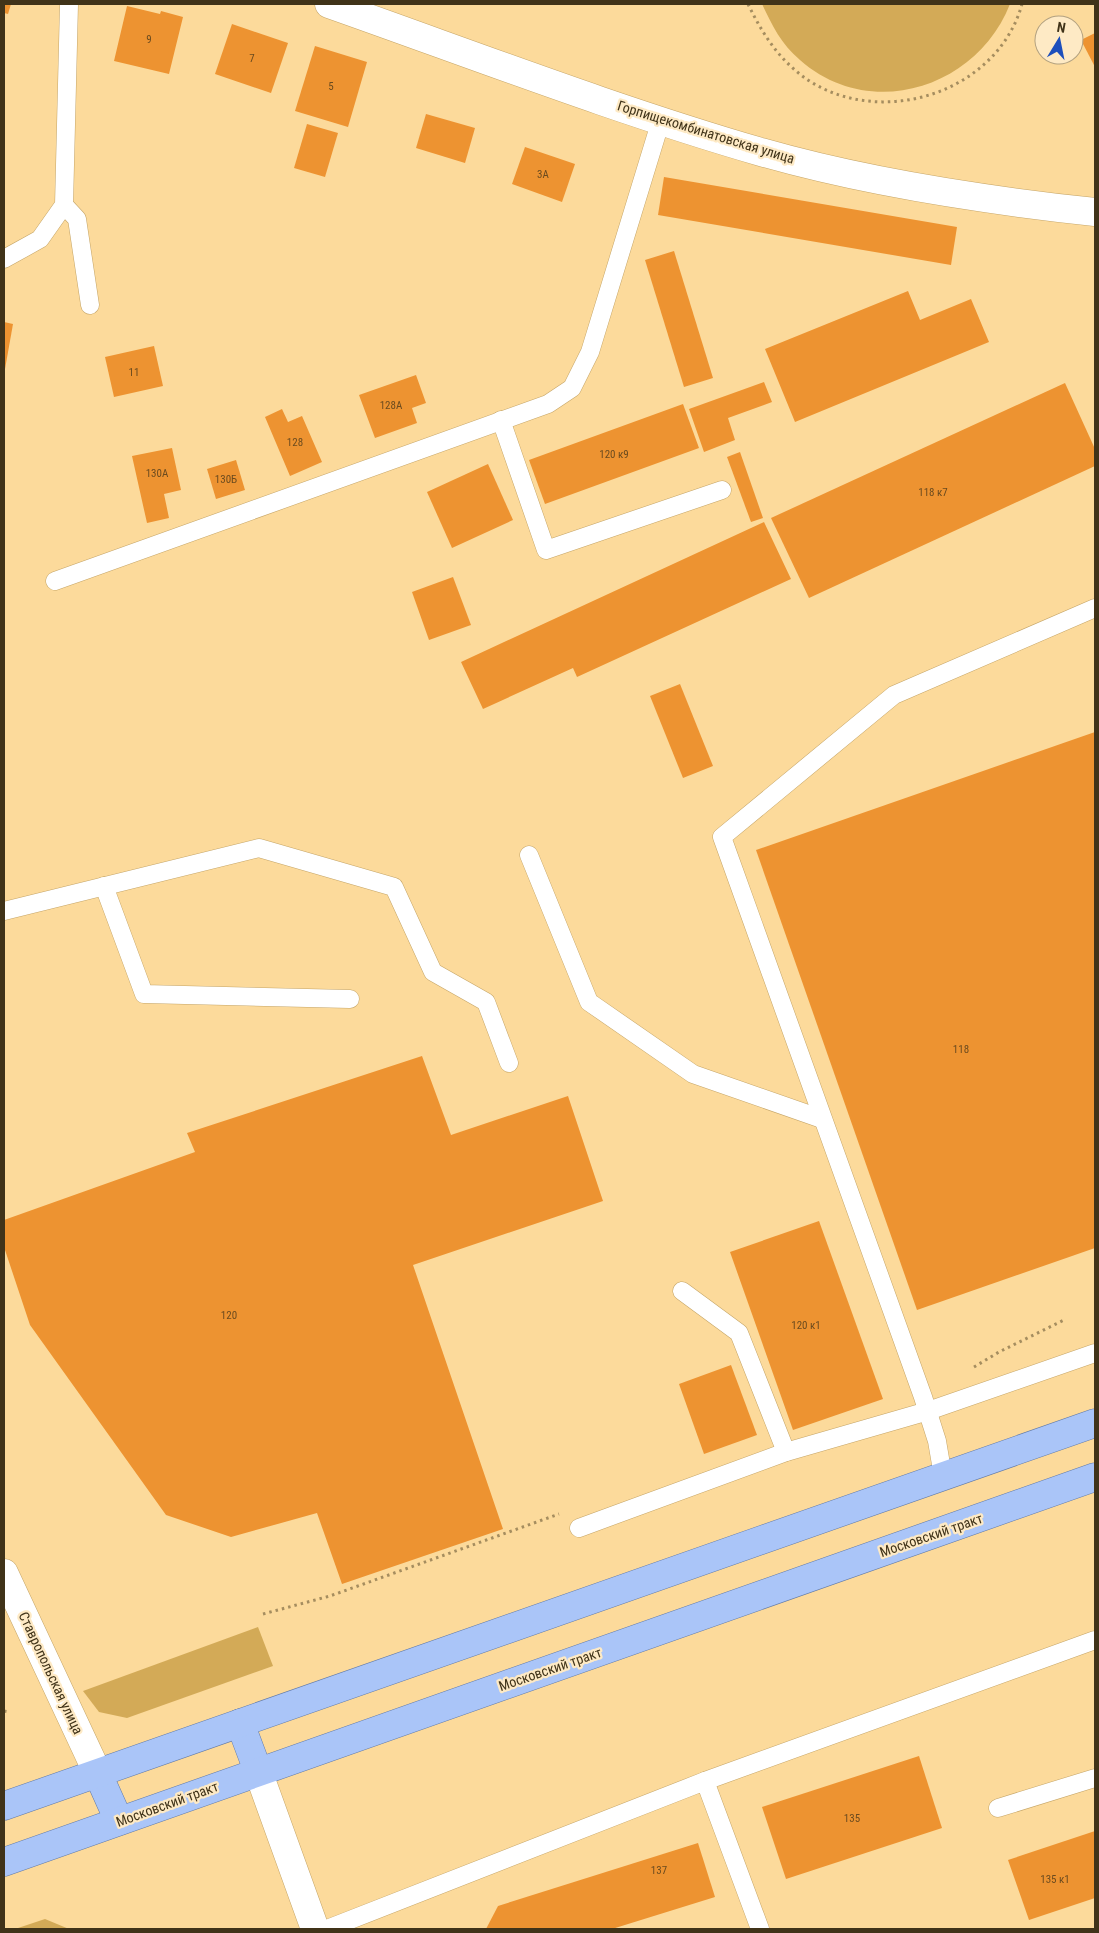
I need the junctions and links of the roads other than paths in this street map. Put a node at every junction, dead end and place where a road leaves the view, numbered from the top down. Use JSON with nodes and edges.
{"nodes":[{"id":1,"x":69,"y":4,"type":"edge"},
{"id":2,"x":329,"y":4,"type":"edge"},
{"id":3,"x":661,"y":120,"type":"junction"},
{"id":4,"x":64,"y":205,"type":"junction"},
{"id":5,"x":1095,"y":212,"type":"edge"},
{"id":6,"x":4,"y":259,"type":"edge"},
{"id":7,"x":90,"y":305,"type":"dead end"},
{"id":8,"x":501,"y":420,"type":"junction"},
{"id":9,"x":722,"y":490,"type":"dead end"},
{"id":10,"x":54,"y":581,"type":"dead end"},
{"id":11,"x":1095,"y":608,"type":"edge"},
{"id":12,"x":529,"y":855,"type":"dead end"},
{"id":13,"x":104,"y":886,"type":"junction"},
{"id":14,"x":4,"y":911,"type":"edge"},
{"id":15,"x":350,"y":999,"type":"dead end"},
{"id":16,"x":509,"y":1063,"type":"dead end"},
{"id":17,"x":822,"y":1119,"type":"junction"},
{"id":18,"x":682,"y":1291,"type":"dead end"},
{"id":19,"x":1095,"y":1352,"type":"edge"},
{"id":20,"x":928,"y":1411,"type":"junction"},
{"id":21,"x":1095,"y":1423,"type":"edge"},
{"id":22,"x":786,"y":1452,"type":"junction"},
{"id":23,"x":943,"y":1476,"type":"junction"},
{"id":24,"x":1095,"y":1477,"type":"edge"},
{"id":25,"x":579,"y":1528,"type":"dead end"},
{"id":26,"x":4,"y":1574,"type":"edge"},
{"id":27,"x":1095,"y":1640,"type":"edge"},
{"id":28,"x":240,"y":1724,"type":"junction"},
{"id":29,"x":258,"y":1771,"type":"junction"},
{"id":30,"x":98,"y":1774,"type":"junction"},
{"id":31,"x":1095,"y":1778,"type":"edge"},
{"id":32,"x":705,"y":1781,"type":"junction"},
{"id":33,"x":4,"y":1806,"type":"edge"},
{"id":34,"x":998,"y":1808,"type":"dead end"},
{"id":35,"x":119,"y":1821,"type":"junction"},
{"id":36,"x":4,"y":1862,"type":"edge"},
{"id":37,"x":315,"y":1929,"type":"edge"},
{"id":38,"x":327,"y":1929,"type":"edge"},
{"id":39,"x":760,"y":1929,"type":"edge"}],
"edges":[{"from":1,"to":4,"type":"lane"},
{"from":2,"to":3,"type":"street","name":"Горпищекомбинатовская улица"},
{"from":3,"to":5,"type":"street","name":"Горпищекомбинатовская улица"},
{"from":3,"to":8,"type":"lane"},
{"from":4,"to":6,"type":"lane"},
{"from":4,"to":7,"type":"lane"},
{"from":8,"to":9,"type":"lane"},
{"from":8,"to":10,"type":"lane"},
{"from":11,"to":17,"type":"lane"},
{"from":12,"to":17,"type":"lane"},
{"from":13,"to":14,"type":"lane"},
{"from":13,"to":15,"type":"lane"},
{"from":13,"to":16,"type":"lane"},
{"from":17,"to":20,"type":"lane"},
{"from":18,"to":22,"type":"lane"},
{"from":19,"to":20,"type":"lane"},
{"from":20,"to":22,"type":"lane"},
{"from":20,"to":23,"type":"lane"},
{"from":21,"to":23,"type":"main road"},
{"from":22,"to":25,"type":"lane"},
{"from":23,"to":28,"type":"main road"},
{"from":24,"to":29,"type":"main road","name":"Московский тракт"},
{"from":26,"to":30,"type":"street","name":"Ставропольская улица"},
{"from":27,"to":32,"type":"lane"},
{"from":28,"to":29,"type":"main road"},
{"from":28,"to":30,"type":"main road"},
{"from":29,"to":35,"type":"main road","name":"Московский тракт"},
{"from":29,"to":37,"type":"street"},
{"from":30,"to":33,"type":"main road"},
{"from":30,"to":35,"type":"main road"},
{"from":31,"to":34,"type":"lane"},
{"from":32,"to":38,"type":"lane"},
{"from":32,"to":39,"type":"lane"},
{"from":35,"to":36,"type":"main road","name":"Московский тракт"}]}
